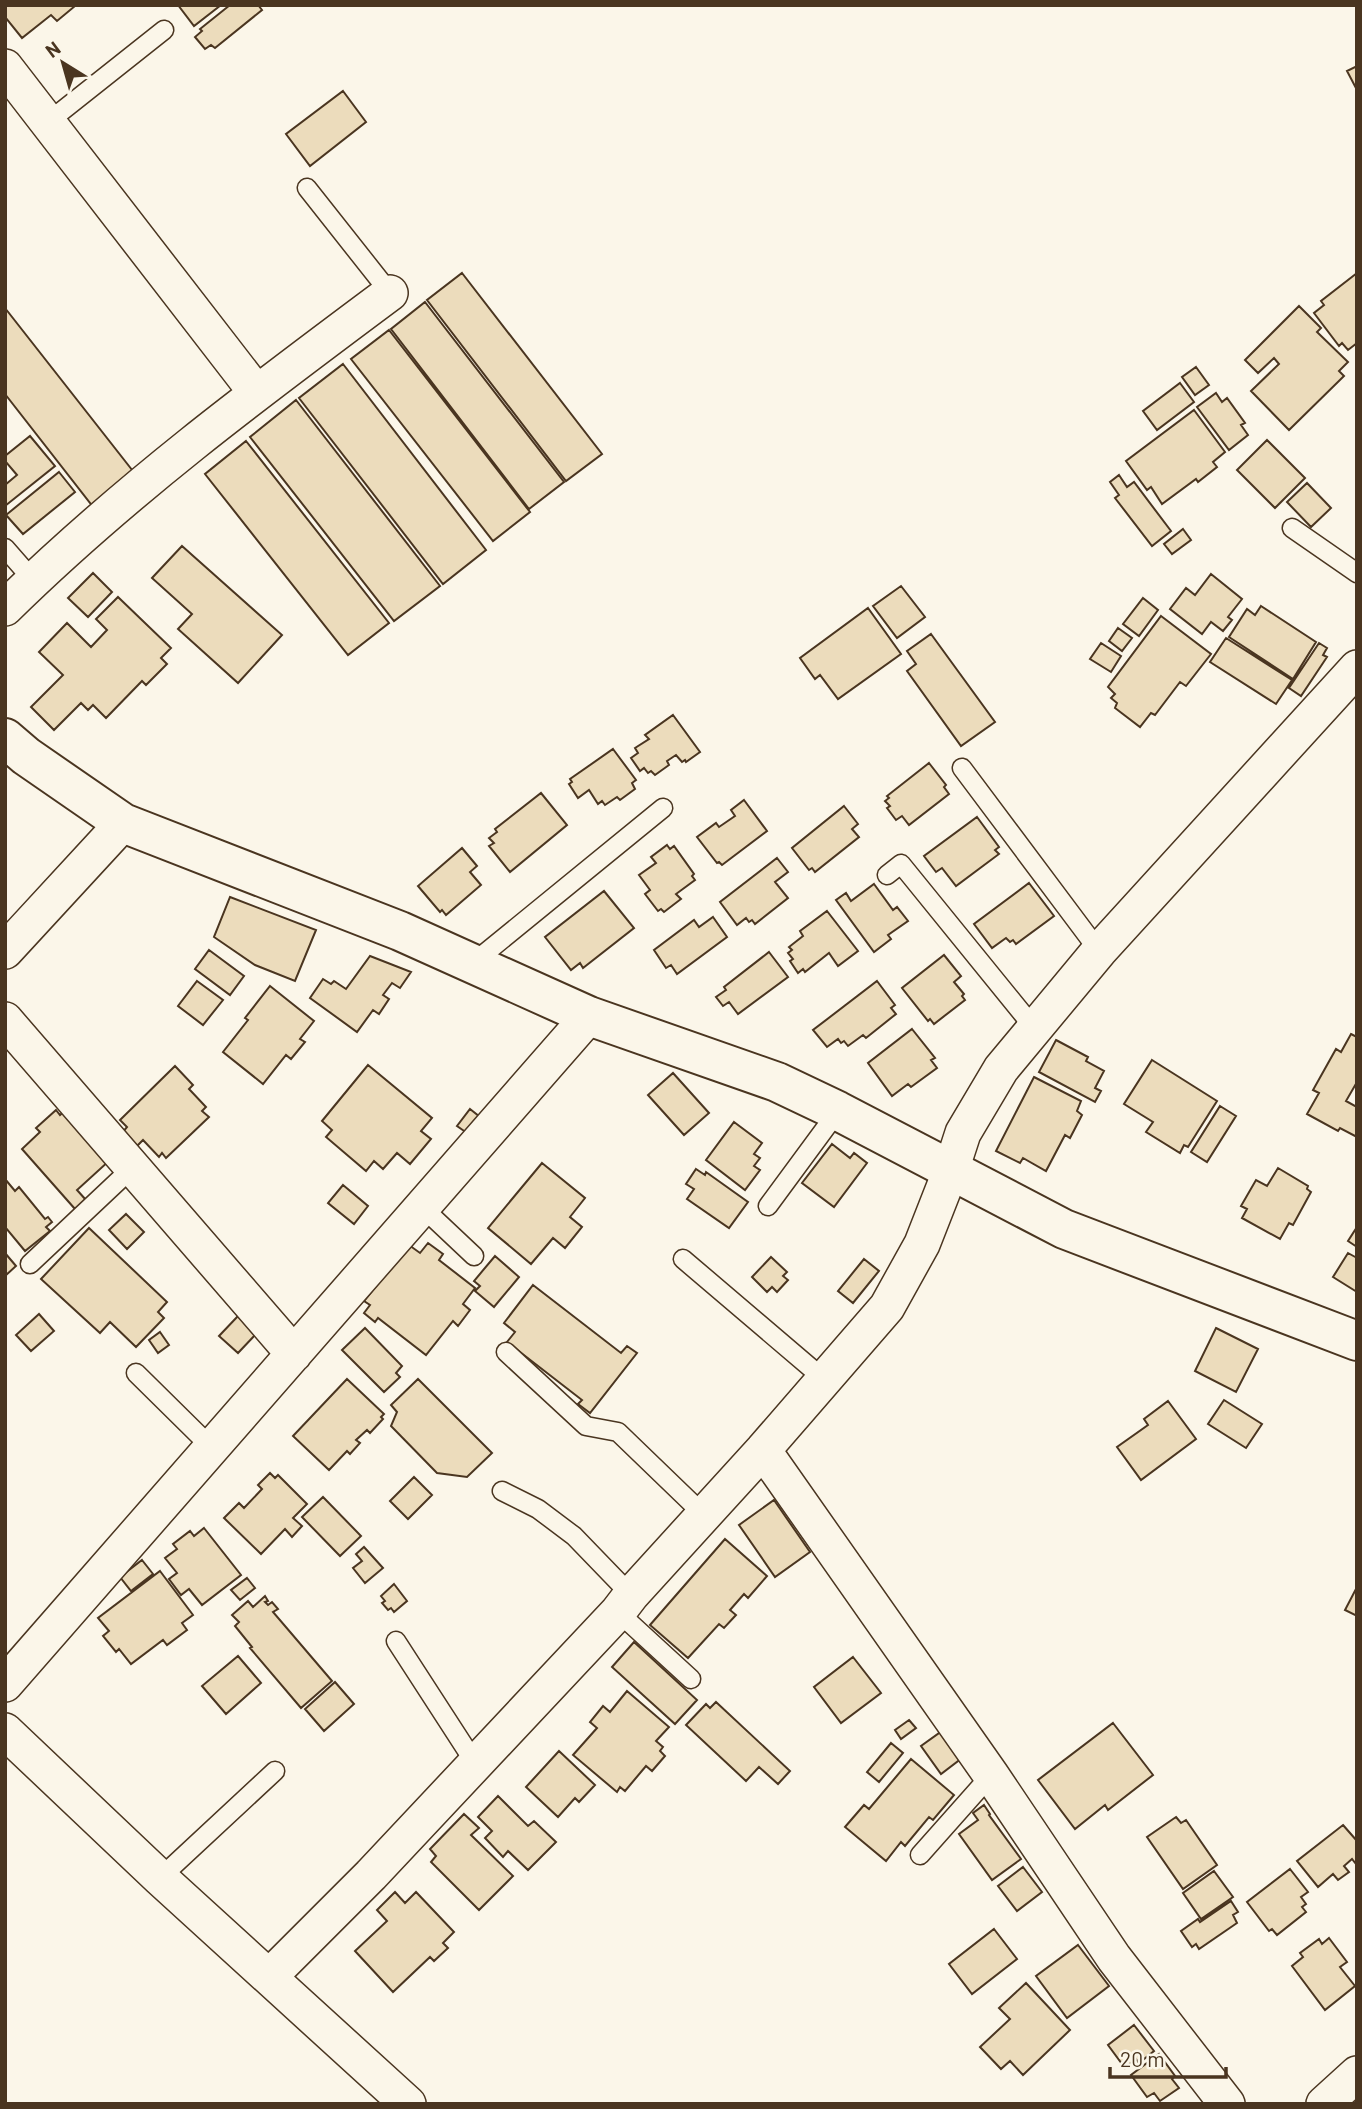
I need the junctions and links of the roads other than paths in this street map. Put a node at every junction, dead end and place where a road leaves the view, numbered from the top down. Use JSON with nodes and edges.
{"nodes":[{"id":1,"x":164,"y":30,"type":"dead end"},
{"id":2,"x":5,"y":66,"type":"edge"},
{"id":3,"x":48,"y":122,"type":"junction"},
{"id":4,"x":307,"y":188,"type":"dead end"},
{"id":5,"x":390,"y":293,"type":"joint"},
{"id":6,"x":256,"y":393,"type":"junction"},
{"id":7,"x":1292,"y":528,"type":"dead end"},
{"id":8,"x":5,"y":548,"type":"edge"},
{"id":9,"x":1357,"y":573,"type":"edge"},
{"id":10,"x":33,"y":580,"type":"junction"},
{"id":11,"x":5,"y":608,"type":"edge"},
{"id":12,"x":1357,"y":668,"type":"edge"},
{"id":13,"x":5,"y":738,"type":"edge"},
{"id":14,"x":962,"y":768,"type":"dead end"},
{"id":15,"x":663,"y":808,"type":"dead end"},
{"id":16,"x":123,"y":823,"type":"junction"},
{"id":17,"x":887,"y":875,"type":"dead end"},
{"id":18,"x":5,"y":951,"type":"edge"},
{"id":19,"x":1099,"y":951,"type":"junction"},
{"id":20,"x":473,"y":963,"type":"junction"},
{"id":21,"x":589,"y":1016,"type":"junction"},
{"id":22,"x":5,"y":1020,"type":"edge"},
{"id":23,"x":1035,"y":1029,"type":"junction"},
{"id":24,"x":838,"y":1111,"type":"junction"},
{"id":25,"x":132,"y":1168,"type":"junction"},
{"id":26,"x":951,"y":1170,"type":"junction"},
{"id":27,"x":768,"y":1206,"type":"dead end"},
{"id":28,"x":422,"y":1207,"type":"junction"},
{"id":29,"x":474,"y":1256,"type":"dead end"},
{"id":30,"x":683,"y":1259,"type":"dead end"},
{"id":31,"x":30,"y":1264,"type":"dead end"},
{"id":32,"x":1357,"y":1341,"type":"edge"},
{"id":33,"x":506,"y":1352,"type":"dead end"},
{"id":34,"x":294,"y":1354,"type":"junction"},
{"id":35,"x":136,"y":1373,"type":"dead end"},
{"id":36,"x":825,"y":1380,"type":"junction"},
{"id":37,"x":212,"y":1448,"type":"junction"},
{"id":38,"x":763,"y":1450,"type":"junction"},
{"id":39,"x":502,"y":1491,"type":"dead end"},
{"id":40,"x":704,"y":1515,"type":"junction"},
{"id":41,"x":624,"y":1604,"type":"junction"},
{"id":42,"x":396,"y":1642,"type":"dead end"},
{"id":43,"x":691,"y":1679,"type":"dead end"},
{"id":44,"x":5,"y":1684,"type":"edge"},
{"id":45,"x":5,"y":1731,"type":"edge"},
{"id":46,"x":475,"y":1763,"type":"junction"},
{"id":47,"x":275,"y":1771,"type":"dead end"},
{"id":48,"x":990,"y":1775,"type":"junction"},
{"id":49,"x":920,"y":1855,"type":"dead end"},
{"id":50,"x":160,"y":1878,"type":"junction"},
{"id":51,"x":270,"y":1976,"type":"junction"},
{"id":52,"x":1357,"y":2074,"type":"edge"},
{"id":53,"x":408,"y":2104,"type":"edge"},
{"id":54,"x":1227,"y":2104,"type":"edge"},
{"id":55,"x":1324,"y":2104,"type":"edge"}],
"edges":[{"from":1,"to":3,"type":"lane"},
{"from":2,"to":3,"type":"street"},
{"from":3,"to":6,"type":"street"},
{"from":4,"to":5,"type":"lane"},
{"from":5,"to":6,"type":"street"},
{"from":6,"to":10,"type":"street"},
{"from":7,"to":9,"type":"lane"},
{"from":8,"to":10,"type":"lane"},
{"from":10,"to":11,"type":"street"},
{"from":12,"to":19,"type":"street"},
{"from":13,"to":16,"type":"street"},
{"from":14,"to":19,"type":"lane"},
{"from":15,"to":20,"type":"lane"},
{"from":16,"to":18,"type":"street"},
{"from":16,"to":20,"type":"street"},
{"from":17,"to":23,"type":"lane"},
{"from":19,"to":23,"type":"street"},
{"from":20,"to":21,"type":"street"},
{"from":21,"to":24,"type":"street"},
{"from":21,"to":28,"type":"street"},
{"from":22,"to":25,"type":"street"},
{"from":23,"to":26,"type":"street"},
{"from":24,"to":26,"type":"street"},
{"from":24,"to":27,"type":"lane"},
{"from":25,"to":31,"type":"lane"},
{"from":25,"to":34,"type":"street"},
{"from":26,"to":32,"type":"street"},
{"from":26,"to":36,"type":"street"},
{"from":28,"to":29,"type":"lane"},
{"from":28,"to":34,"type":"street"},
{"from":30,"to":36,"type":"lane"},
{"from":33,"to":40,"type":"lane"},
{"from":34,"to":37,"type":"street"},
{"from":35,"to":37,"type":"lane"},
{"from":36,"to":38,"type":"street"},
{"from":37,"to":44,"type":"street"},
{"from":38,"to":40,"type":"street"},
{"from":38,"to":48,"type":"street"},
{"from":39,"to":41,"type":"lane"},
{"from":40,"to":41,"type":"street"},
{"from":41,"to":43,"type":"lane"},
{"from":41,"to":46,"type":"street"},
{"from":42,"to":46,"type":"lane"},
{"from":45,"to":50,"type":"street"},
{"from":46,"to":51,"type":"street"},
{"from":47,"to":50,"type":"lane"},
{"from":48,"to":49,"type":"lane"},
{"from":48,"to":54,"type":"street"},
{"from":50,"to":51,"type":"street"},
{"from":51,"to":53,"type":"street"},
{"from":52,"to":55,"type":"street"}]}
